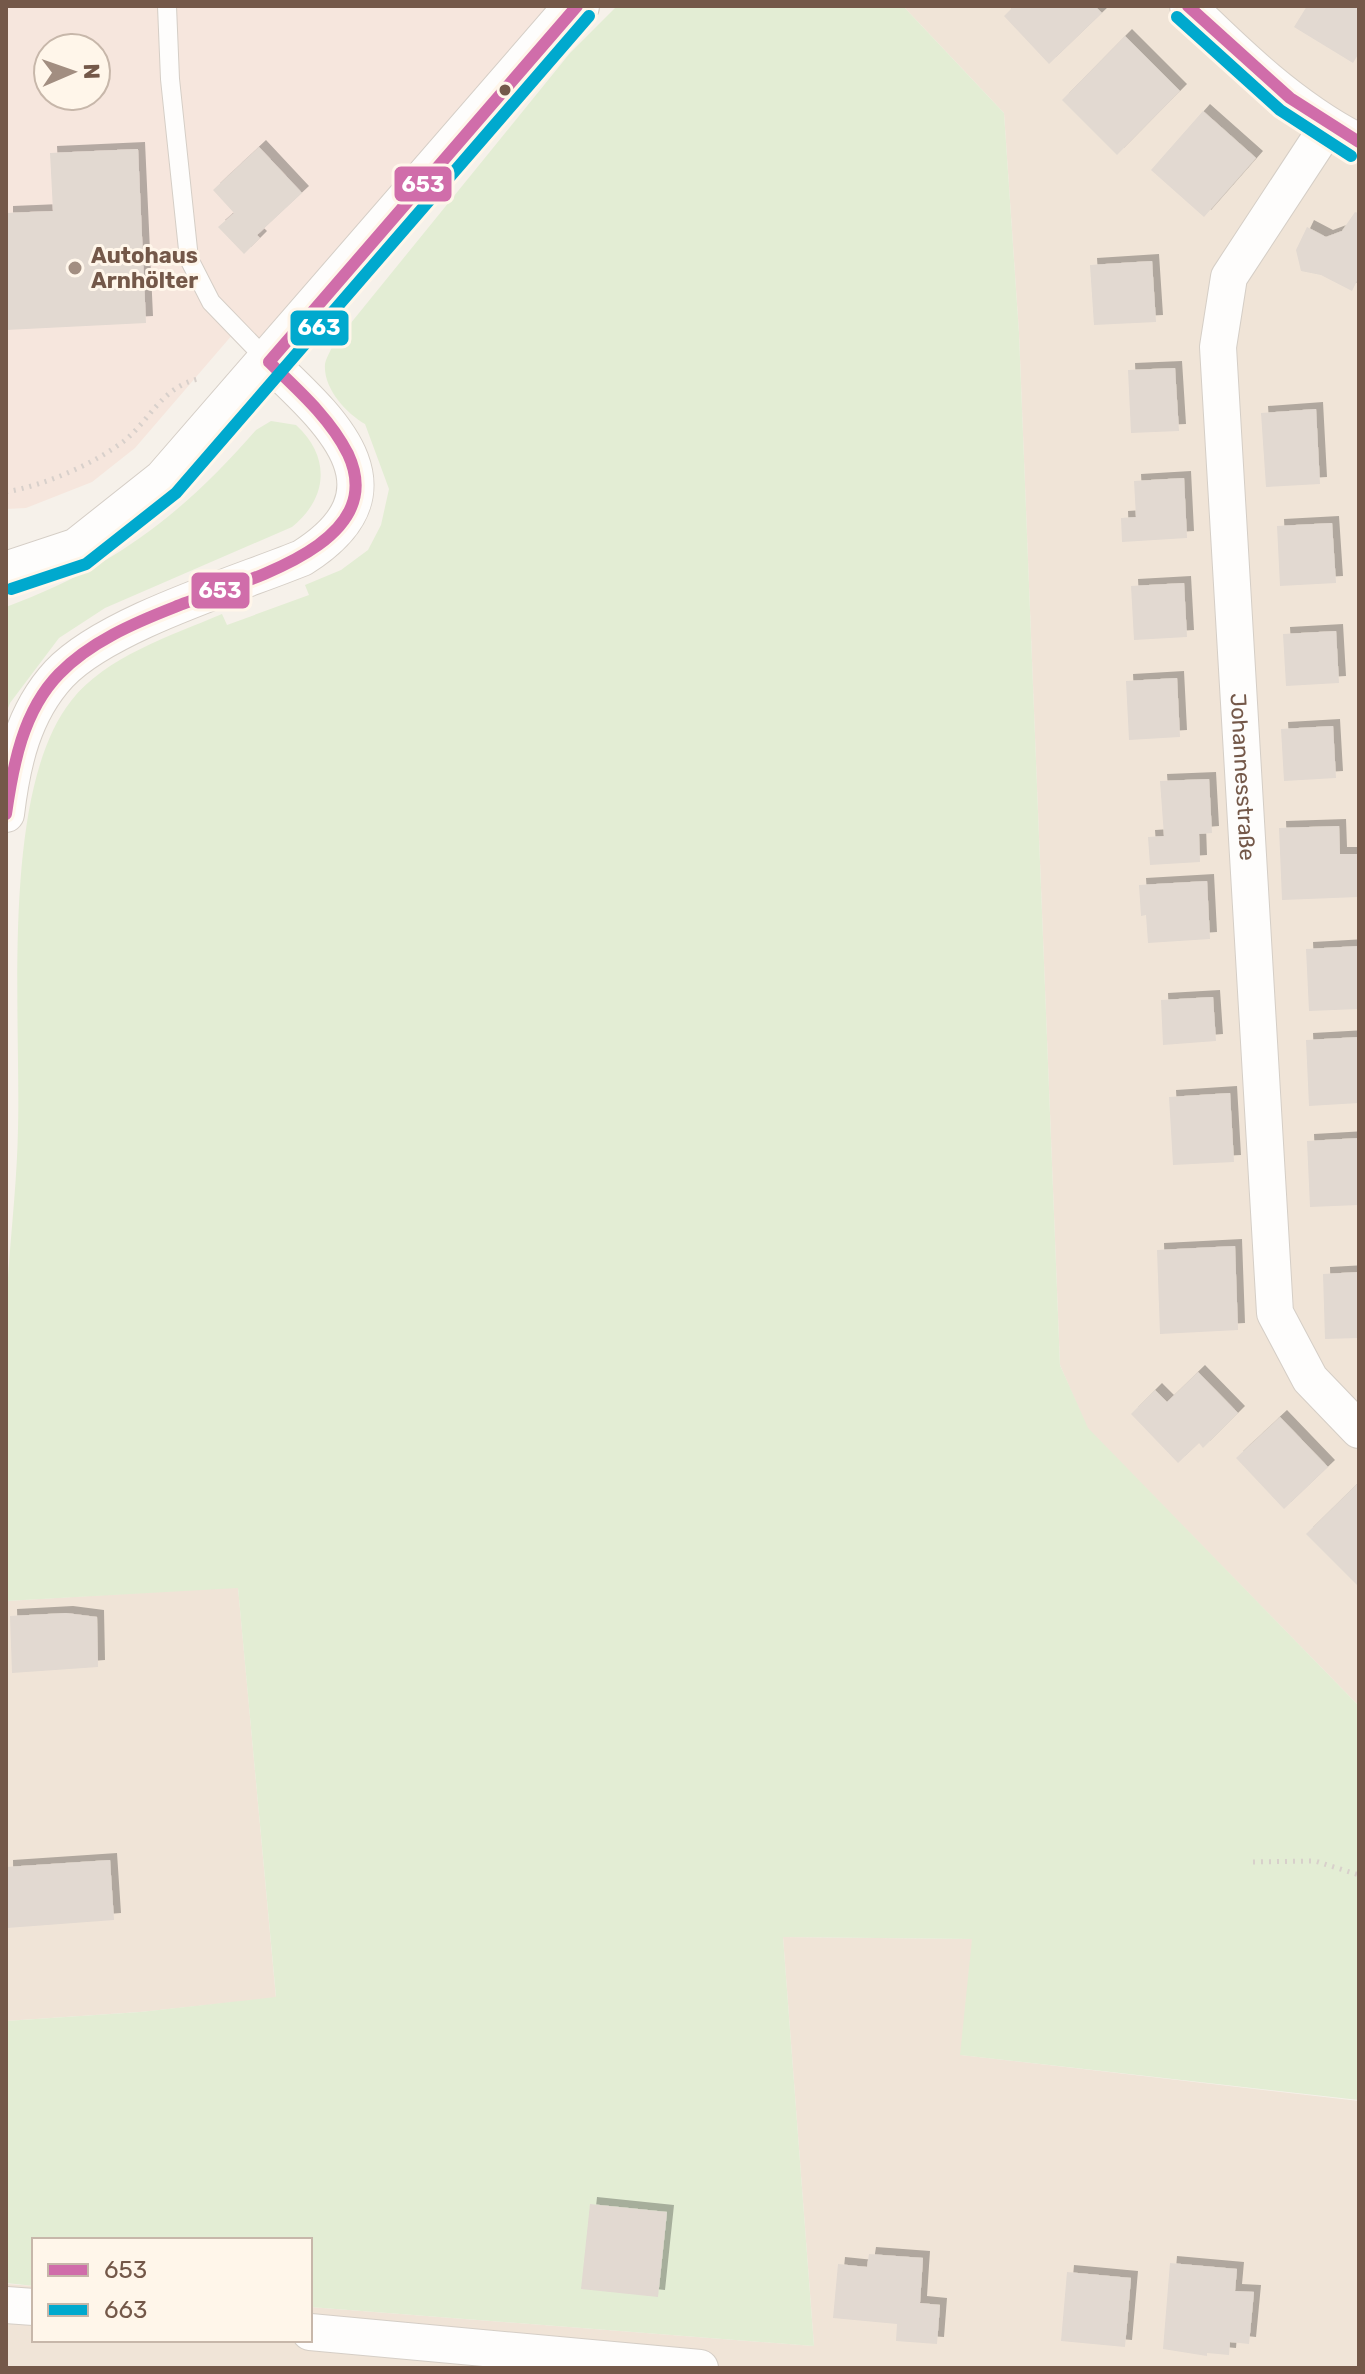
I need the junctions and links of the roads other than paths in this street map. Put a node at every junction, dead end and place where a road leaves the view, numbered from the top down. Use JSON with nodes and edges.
{"nodes":[{"id":1,"x":167,"y":6,"type":"edge"},
{"id":2,"x":577,"y":6,"type":"edge"},
{"id":3,"x":1188,"y":6,"type":"edge"},
{"id":4,"x":1343,"y":134,"type":"edge"},
{"id":5,"x":269,"y":362,"type":"junction"},
{"id":6,"x":6,"y":574,"type":"edge"},
{"id":7,"x":6,"y":814,"type":"edge"},
{"id":8,"x":1359,"y":1430,"type":"edge"},
{"id":9,"x":6,"y":2305,"type":"edge"},
{"id":10,"x":32,"y":2307,"type":"edge"},
{"id":11,"x":312,"y":2332,"type":"edge"},
{"id":12,"x":700,"y":2368,"type":"edge"}],
"edges":[{"from":1,"to":5,"type":"lane"},
{"from":2,"to":5,"type":"street"},
{"from":3,"to":4,"type":"street"},
{"from":4,"to":8,"type":"street","name":"Johannesstraße"},
{"from":5,"to":6,"type":"street"},
{"from":5,"to":7,"type":"street"},
{"from":9,"to":10,"type":"street"},
{"from":11,"to":12,"type":"street"}]}
